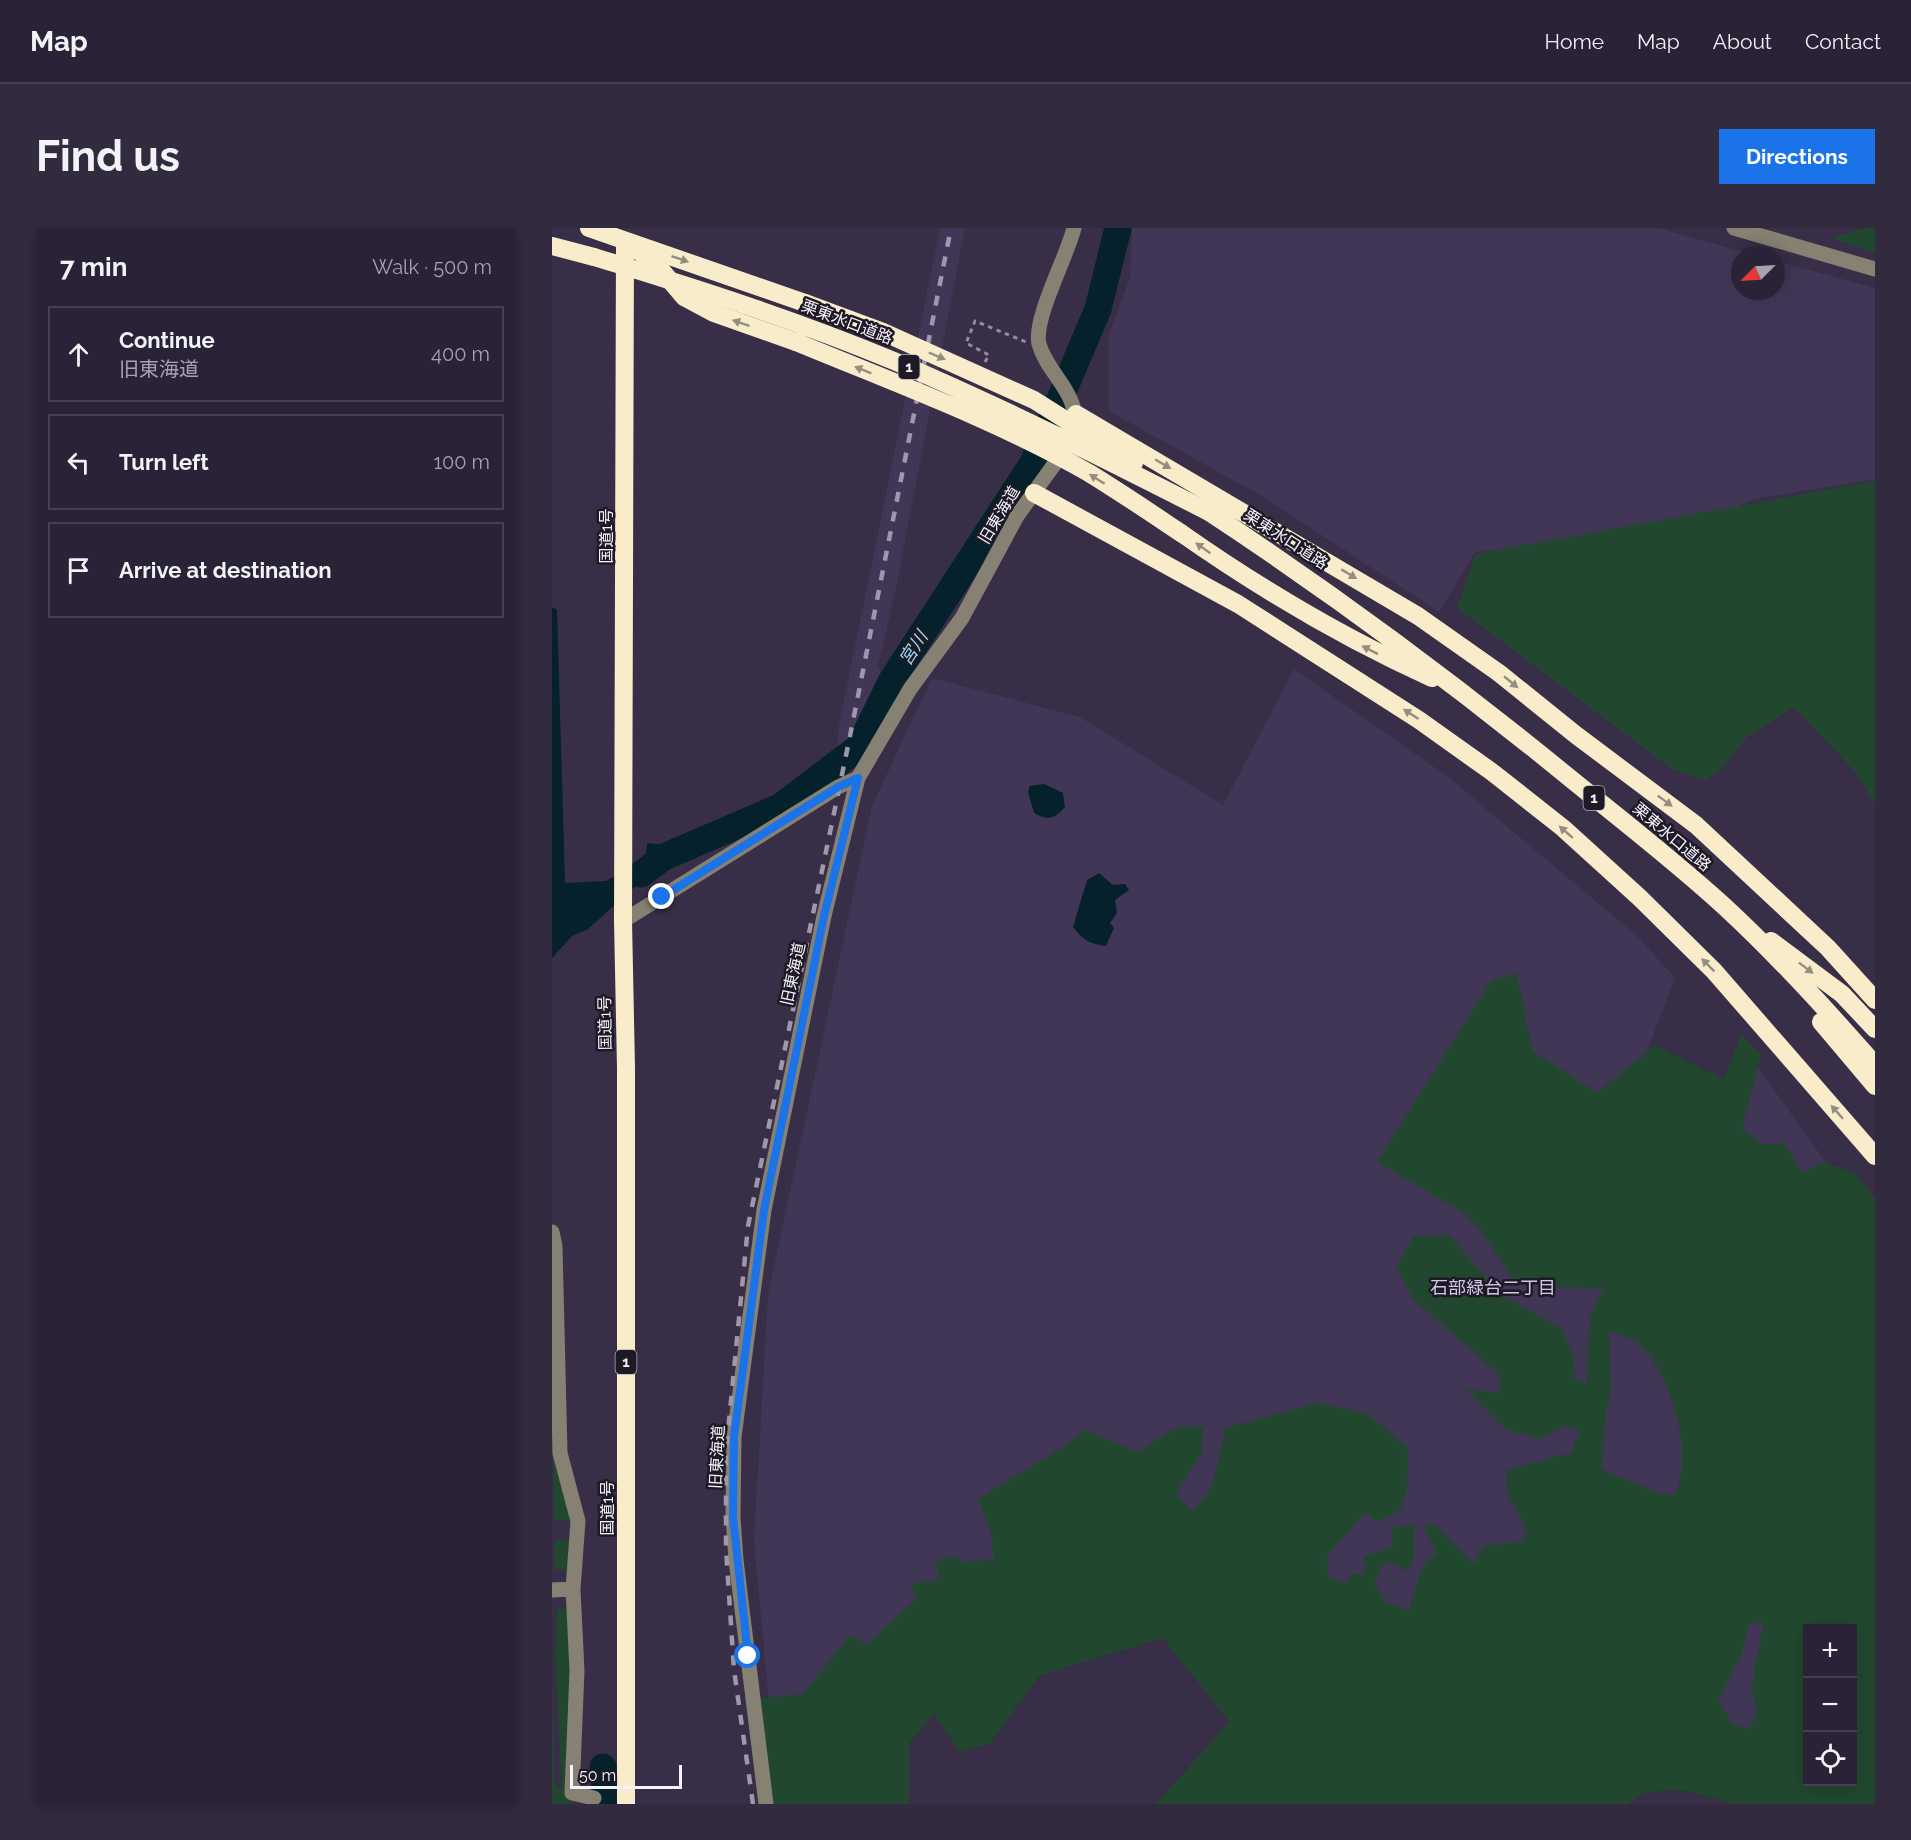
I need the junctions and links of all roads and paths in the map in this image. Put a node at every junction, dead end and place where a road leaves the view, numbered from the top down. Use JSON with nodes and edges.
{"nodes":[{"id":1,"x":589,"y":228,"type":"edge"},
{"id":2,"x":1074,"y":228,"type":"edge"},
{"id":3,"x":1734,"y":228,"type":"edge"},
{"id":4,"x":625,"y":241,"type":"junction"},
{"id":5,"x":552,"y":246,"type":"edge"},
{"id":6,"x":1875,"y":269,"type":"edge"},
{"id":7,"x":1032,"y":344,"type":"dead end"},
{"id":8,"x":985,"y":363,"type":"dead end"},
{"id":9,"x":1073,"y":405,"type":"junction"},
{"id":10,"x":1034,"y":493,"type":"junction"},
{"id":11,"x":1209,"y":512,"type":"junction"},
{"id":12,"x":1461,"y":691,"type":"junction"},
{"id":13,"x":858,"y":778,"type":"junction"},
{"id":14,"x":1726,"y":908,"type":"junction"},
{"id":15,"x":623,"y":914,"type":"junction"},
{"id":16,"x":1875,"y":1000,"type":"edge"},
{"id":17,"x":1875,"y":1029,"type":"edge"},
{"id":18,"x":1875,"y":1065,"type":"edge"},
{"id":19,"x":1875,"y":1086,"type":"edge"},
{"id":20,"x":1875,"y":1156,"type":"edge"},
{"id":21,"x":552,"y":1232,"type":"edge"},
{"id":22,"x":573,"y":1589,"type":"junction"},
{"id":23,"x":552,"y":1590,"type":"edge"},
{"id":24,"x":594,"y":1798,"type":"dead end"},
{"id":25,"x":626,"y":1804,"type":"edge"},
{"id":26,"x":766,"y":1804,"type":"edge"}],
"edges":[{"from":1,"to":4,"type":"highway","number":"1"},
{"from":2,"to":9,"type":"street"},
{"from":3,"to":6,"type":"street"},
{"from":4,"to":11,"type":"highway","number":"1","one_way":true,"bridge":true},
{"from":12,"to":4,"type":"highway","number":"1","one_way":true,"bridge":true},
{"from":4,"to":15,"type":"highway","name":"国道1号","number":"1"},
{"from":5,"to":11,"type":"highway","name":"栗東水口道路","number":"1","bridge":true},
{"from":7,"to":8,"type":"path"},
{"from":9,"to":10,"type":"street","name":"旧東海道"},
{"from":9,"to":16,"type":"highway","one_way":true},
{"from":10,"to":13,"type":"street","name":"旧東海道"},
{"from":20,"to":10,"type":"highway","one_way":true},
{"from":11,"to":12,"type":"highway","name":"栗東水口道路","number":"1"},
{"from":12,"to":14,"type":"highway","name":"栗東水口道路","number":"1"},
{"from":13,"to":15,"type":"street"},
{"from":13,"to":26,"type":"street","name":"旧東海道"},
{"from":14,"to":17,"type":"highway","one_way":true},
{"from":14,"to":18,"type":"highway","name":"栗東水口道路","number":"1"},
{"from":14,"to":19,"type":"highway"},
{"from":15,"to":25,"type":"highway","name":"国道1号","number":"1"},
{"from":21,"to":22,"type":"street"},
{"from":22,"to":23,"type":"street"},
{"from":22,"to":24,"type":"street"}]}
